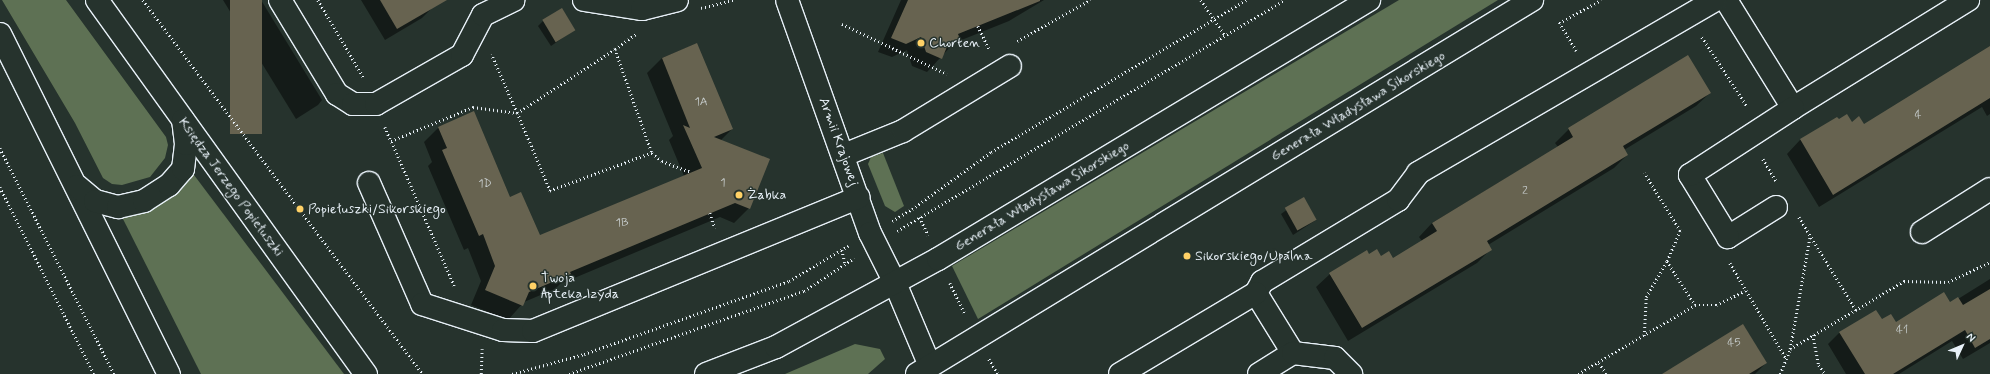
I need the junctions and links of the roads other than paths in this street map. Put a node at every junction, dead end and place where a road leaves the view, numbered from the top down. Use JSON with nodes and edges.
{"nodes":[{"id":1,"x":97,"y":0,"type":"edge"},
{"id":2,"x":280,"y":0,"type":"edge"},
{"id":3,"x":514,"y":0,"type":"edge"},
{"id":4,"x":584,"y":0,"type":"edge"},
{"id":5,"x":677,"y":0,"type":"edge"},
{"id":6,"x":788,"y":0,"type":"edge"},
{"id":7,"x":1369,"y":0,"type":"edge"},
{"id":8,"x":1532,"y":0,"type":"edge"},
{"id":9,"x":1715,"y":0,"type":"edge"},
{"id":10,"x":1726,"y":0,"type":"edge"},
{"id":11,"x":1968,"y":0,"type":"edge"},
{"id":12,"x":0,"y":34,"type":"edge"},
{"id":13,"x":1010,"y":66,"type":"dead end"},
{"id":14,"x":1793,"y":108,"type":"junction"},
{"id":15,"x":183,"y":120,"type":"junction"},
{"id":16,"x":844,"y":155,"type":"junction"},
{"id":17,"x":369,"y":182,"type":"dead end"},
{"id":18,"x":74,"y":184,"type":"junction"},
{"id":19,"x":1990,"y":189,"type":"edge"},
{"id":20,"x":859,"y":197,"type":"junction"},
{"id":21,"x":1784,"y":201,"type":"road end"},
{"id":22,"x":1922,"y":232,"type":"dead end"},
{"id":23,"x":895,"y":283,"type":"junction"},
{"id":24,"x":1256,"y":293,"type":"junction"},
{"id":25,"x":1293,"y":353,"type":"junction"},
{"id":26,"x":747,"y":366,"type":"edge"},
{"id":27,"x":927,"y":371,"type":"edge"},
{"id":28,"x":169,"y":374,"type":"edge"},
{"id":29,"x":366,"y":374,"type":"edge"},
{"id":30,"x":706,"y":374,"type":"edge"},
{"id":31,"x":1120,"y":374,"type":"edge"},
{"id":32,"x":1259,"y":374,"type":"edge"},
{"id":33,"x":1351,"y":374,"type":"edge"}],
"edges":[{"from":1,"to":15,"type":"main road","name":"Księdza Jerzego Popiełuszki"},
{"from":2,"to":3,"type":"main road"},
{"from":4,"to":5,"type":"main road"},
{"from":6,"to":16,"type":"main road","name":"Armii Krajowej"},
{"from":7,"to":23,"type":"main road","name":"Generała Władysława Sikorskiego"},
{"from":8,"to":27,"type":"main road","name":"Generała Władysława Sikorskiego"},
{"from":9,"to":24,"type":"main road"},
{"from":10,"to":14,"type":"main road"},
{"from":11,"to":14,"type":"main road"},
{"from":12,"to":18,"type":"main road"},
{"from":13,"to":16,"type":"main road"},
{"from":14,"to":21,"type":"main road"},
{"from":15,"to":18,"type":"main road"},
{"from":15,"to":29,"type":"main road","name":"Księdza Jerzego Popiełuszki"},
{"from":16,"to":20,"type":"main road","name":"Armii Krajowej"},
{"from":17,"to":20,"type":"main road"},
{"from":18,"to":28,"type":"main road"},
{"from":19,"to":22,"type":"main road"},
{"from":20,"to":23,"type":"main road","name":"Armii Krajowej"},
{"from":23,"to":26,"type":"main road","name":"Generała Władysława Sikorskiego"},
{"from":23,"to":27,"type":"main road","name":"Armii Krajowej"},
{"from":24,"to":25,"type":"main road"},
{"from":24,"to":31,"type":"main road"},
{"from":25,"to":32,"type":"main road"},
{"from":25,"to":33,"type":"main road"},
{"from":26,"to":30,"type":"main road","name":"Generała Władysława Sikorskiego"}]}
